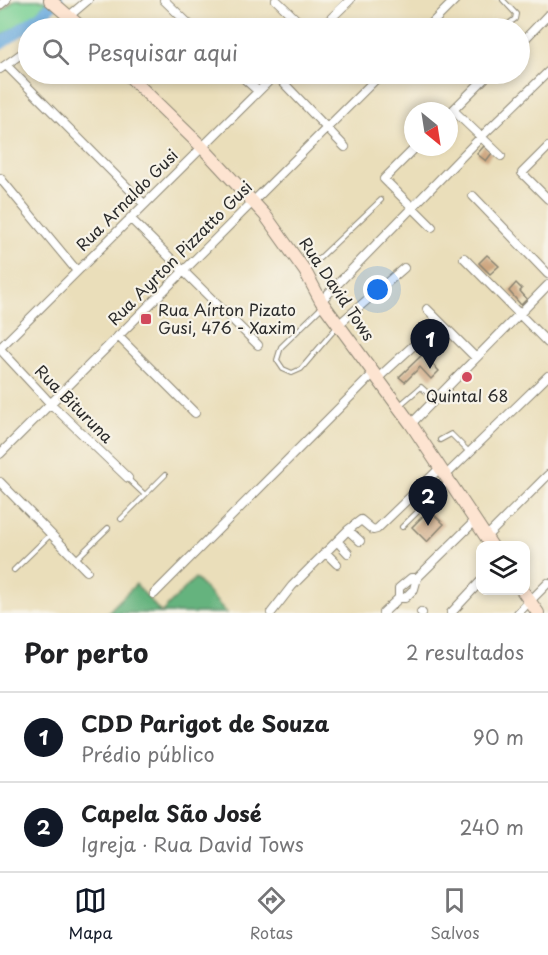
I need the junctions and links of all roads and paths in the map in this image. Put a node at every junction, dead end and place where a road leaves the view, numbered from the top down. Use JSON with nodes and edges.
{"nodes":[{"id":1,"x":6,"y":0,"type":"edge"},
{"id":2,"x":50,"y":0,"type":"edge"},
{"id":3,"x":88,"y":0,"type":"edge"},
{"id":4,"x":164,"y":0,"type":"edge"},
{"id":5,"x":276,"y":0,"type":"edge"},
{"id":6,"x":350,"y":0,"type":"edge"},
{"id":7,"x":455,"y":0,"type":"edge"},
{"id":8,"x":503,"y":0,"type":"edge"},
{"id":9,"x":514,"y":0,"type":"edge"},
{"id":10,"x":0,"y":5,"type":"edge"},
{"id":11,"x":509,"y":6,"type":"junction"},
{"id":12,"x":66,"y":13,"type":"junction"},
{"id":13,"x":548,"y":15,"type":"edge"},
{"id":14,"x":62,"y":18,"type":"edge"},
{"id":15,"x":71,"y":18,"type":"edge"},
{"id":16,"x":183,"y":18,"type":"edge"},
{"id":17,"x":294,"y":18,"type":"edge"},
{"id":18,"x":331,"y":18,"type":"edge"},
{"id":19,"x":437,"y":18,"type":"edge"},
{"id":20,"x":515,"y":18,"type":"edge"},
{"id":21,"x":530,"y":33,"type":"edge"},
{"id":22,"x":18,"y":56,"type":"edge"},
{"id":23,"x":3,"y":67,"type":"edge"},
{"id":24,"x":548,"y":72,"type":"edge"},
{"id":25,"x":18,"y":82,"type":"edge"},
{"id":26,"x":20,"y":84,"type":"edge"},
{"id":27,"x":137,"y":84,"type":"edge"},
{"id":28,"x":250,"y":84,"type":"edge"},
{"id":29,"x":266,"y":84,"type":"edge"},
{"id":30,"x":285,"y":84,"type":"edge"},
{"id":31,"x":371,"y":84,"type":"edge"},
{"id":32,"x":479,"y":84,"type":"edge"},
{"id":33,"x":258,"y":92,"type":"junction"},
{"id":34,"x":458,"y":105,"type":"edge"},
{"id":35,"x":458,"y":117,"type":"edge"},
{"id":36,"x":327,"y":128,"type":"junction"},
{"id":37,"x":482,"y":136,"type":"junction"},
{"id":38,"x":202,"y":147,"type":"junction"},
{"id":39,"x":345,"y":147,"type":"dead end"},
{"id":40,"x":548,"y":147,"type":"edge"},
{"id":41,"x":407,"y":156,"type":"edge"},
{"id":42,"x":501,"y":156,"type":"dead end"},
{"id":43,"x":0,"y":178,"type":"edge"},
{"id":44,"x":473,"y":196,"type":"dead end"},
{"id":45,"x":548,"y":199,"type":"edge"},
{"id":46,"x":381,"y":200,"type":"dead end"},
{"id":47,"x":254,"y":201,"type":"junction"},
{"id":48,"x":144,"y":204,"type":"junction"},
{"id":49,"x":413,"y":207,"type":"junction"},
{"id":50,"x":130,"y":218,"type":"junction"},
{"id":51,"x":432,"y":227,"type":"dead end"},
{"id":52,"x":464,"y":258,"type":"dead end"},
{"id":53,"x":404,"y":268,"type":"dead end"},
{"id":54,"x":77,"y":271,"type":"junction"},
{"id":55,"x":183,"y":271,"type":"junction"},
{"id":56,"x":305,"y":271,"type":"junction"},
{"id":57,"x":548,"y":274,"type":"edge"},
{"id":58,"x":548,"y":285,"type":"edge"},
{"id":59,"x":322,"y":303,"type":"junction"},
{"id":60,"x":427,"y":309,"type":"dead end"},
{"id":61,"x":520,"y":314,"type":"junction"},
{"id":62,"x":338,"y":325,"type":"junction"},
{"id":63,"x":118,"y":336,"type":"junction"},
{"id":64,"x":548,"y":343,"type":"edge"},
{"id":65,"x":258,"y":345,"type":"dead end"},
{"id":66,"x":414,"y":345,"type":"dead end"},
{"id":67,"x":0,"y":348,"type":"edge"},
{"id":68,"x":476,"y":358,"type":"junction"},
{"id":69,"x":376,"y":375,"type":"junction"},
{"id":70,"x":548,"y":376,"type":"edge"},
{"id":71,"x":435,"y":400,"type":"junction"},
{"id":72,"x":50,"y":403,"type":"junction"},
{"id":73,"x":398,"y":406,"type":"junction"},
{"id":74,"x":195,"y":413,"type":"dead end"},
{"id":75,"x":411,"y":424,"type":"junction"},
{"id":76,"x":441,"y":440,"type":"dead end"},
{"id":77,"x":469,"y":453,"type":"junction"},
{"id":78,"x":0,"y":454,"type":"edge"},
{"id":79,"x":165,"y":475,"type":"dead end"},
{"id":80,"x":444,"y":475,"type":"junction"},
{"id":81,"x":548,"y":476,"type":"edge"},
{"id":82,"x":128,"y":478,"type":"joint"},
{"id":83,"x":0,"y":482,"type":"edge"},
{"id":84,"x":145,"y":495,"type":"junction"},
{"id":85,"x":121,"y":519,"type":"dead end"},
{"id":86,"x":475,"y":521,"type":"junction"},
{"id":87,"x":402,"y":527,"type":"dead end"},
{"id":88,"x":108,"y":528,"type":"dead end"},
{"id":89,"x":348,"y":530,"type":"junction"},
{"id":90,"x":50,"y":535,"type":"junction"},
{"id":91,"x":337,"y":541,"type":"junction"},
{"id":92,"x":360,"y":541,"type":"dead end"},
{"id":93,"x":489,"y":541,"type":"edge"},
{"id":94,"x":325,"y":552,"type":"junction"},
{"id":95,"x":348,"y":553,"type":"dead end"},
{"id":96,"x":76,"y":559,"type":"junction"},
{"id":97,"x":337,"y":564,"type":"dead end"},
{"id":98,"x":14,"y":570,"type":"dead end"},
{"id":99,"x":87,"y":571,"type":"dead end"},
{"id":100,"x":548,"y":583,"type":"edge"},
{"id":101,"x":476,"y":586,"type":"edge"},
{"id":102,"x":153,"y":594,"type":"dead end"},
{"id":103,"x":525,"y":595,"type":"edge"},
{"id":104,"x":530,"y":602,"type":"junction"},
{"id":105,"x":271,"y":613,"type":"edge"},
{"id":106,"x":383,"y":613,"type":"edge"},
{"id":107,"x":452,"y":613,"type":"edge"},
{"id":108,"x":518,"y":613,"type":"edge"},
{"id":109,"x":538,"y":613,"type":"edge"}],
"edges":[{"from":1,"to":10,"type":"street"},
{"from":2,"to":12,"type":"street"},
{"from":3,"to":12,"type":"street"},
{"from":4,"to":16,"type":"street"},
{"from":5,"to":17,"type":"street"},
{"from":6,"to":18,"type":"street"},
{"from":7,"to":19,"type":"street"},
{"from":8,"to":11,"type":"lane"},
{"from":9,"to":11,"type":"lane"},
{"from":11,"to":20,"type":"lane"},
{"from":12,"to":14,"type":"street"},
{"from":12,"to":15,"type":"street"},
{"from":13,"to":21,"type":"street"},
{"from":22,"to":23,"type":"street"},
{"from":23,"to":25,"type":"street"},
{"from":24,"to":37,"type":"street"},
{"from":26,"to":48,"type":"street"},
{"from":27,"to":38,"type":"street","name":"Rua David Tows"},
{"from":28,"to":33,"type":"street"},
{"from":29,"to":33,"type":"street","name":"Rua Arnaldo Gusi"},
{"from":30,"to":36,"type":"street"},
{"from":31,"to":36,"type":"street","name":"Rua Ayrton Pizzatto Gusi"},
{"from":32,"to":34,"type":"street"},
{"from":33,"to":38,"type":"street","name":"Rua Arnaldo Gusi"},
{"from":35,"to":37,"type":"street"},
{"from":36,"to":39,"type":"street"},
{"from":36,"to":47,"type":"street","name":"Rua Ayrton Pizzatto Gusi"},
{"from":37,"to":42,"type":"street"},
{"from":37,"to":49,"type":"street"},
{"from":38,"to":47,"type":"street","name":"Rua David Tows"},
{"from":38,"to":48,"type":"street","name":"Rua Arnaldo Gusi"},
{"from":40,"to":45,"type":"street"},
{"from":41,"to":49,"type":"street"},
{"from":43,"to":54,"type":"street"},
{"from":44,"to":57,"type":"street"},
{"from":46,"to":56,"type":"lane"},
{"from":47,"to":55,"type":"street","name":"Rua Ayrton Pizzatto Gusi"},
{"from":47,"to":56,"type":"street","name":"Rua David Tows"},
{"from":48,"to":50,"type":"street","name":"Rua Arnaldo Gusi"},
{"from":49,"to":51,"type":"street"},
{"from":49,"to":59,"type":"street"},
{"from":50,"to":54,"type":"street","name":"Rua Arnaldo Gusi"},
{"from":50,"to":55,"type":"street"},
{"from":52,"to":61,"type":"street"},
{"from":53,"to":62,"type":"street"},
{"from":54,"to":67,"type":"street","name":"Rua Arnaldo Gusi"},
{"from":55,"to":63,"type":"street","name":"Rua Ayrton Pizzatto Gusi"},
{"from":55,"to":65,"type":"street"},
{"from":56,"to":59,"type":"street","name":"Rua David Tows"},
{"from":58,"to":61,"type":"street"},
{"from":59,"to":62,"type":"street","name":"Rua David Tows"},
{"from":59,"to":62,"type":"lane"},
{"from":60,"to":68,"type":"street"},
{"from":61,"to":64,"type":"street"},
{"from":61,"to":68,"type":"street"},
{"from":62,"to":69,"type":"street","name":"Rua David Tows"},
{"from":63,"to":72,"type":"street","name":"Rua Ayrton Pizzatto Gusi"},
{"from":63,"to":74,"type":"street"},
{"from":66,"to":69,"type":"street"},
{"from":67,"to":72,"type":"street","name":"Rua Bituruna"},
{"from":68,"to":71,"type":"street"},
{"from":69,"to":73,"type":"street","name":"Rua David Tows"},
{"from":69,"to":102,"type":"street"},
{"from":70,"to":77,"type":"street"},
{"from":71,"to":73,"type":"lane"},
{"from":71,"to":75,"type":"street"},
{"from":72,"to":78,"type":"street","name":"Rua Ayrton Pizzatto Gusi"},
{"from":72,"to":82,"type":"street","name":"Rua Bituruna"},
{"from":73,"to":75,"type":"street","name":"Rua David Tows"},
{"from":75,"to":80,"type":"street","name":"Rua David Tows"},
{"from":76,"to":77,"type":"lane"},
{"from":77,"to":80,"type":"street"},
{"from":79,"to":84,"type":"lane"},
{"from":80,"to":86,"type":"street","name":"Rua David Tows"},
{"from":80,"to":87,"type":"lane"},
{"from":80,"to":89,"type":"street"},
{"from":81,"to":93,"type":"street"},
{"from":82,"to":84,"type":"lane"},
{"from":83,"to":90,"type":"street"},
{"from":84,"to":85,"type":"lane"},
{"from":86,"to":93,"type":"street","name":"Rua David Tows"},
{"from":86,"to":106,"type":"street"},
{"from":88,"to":96,"type":"lane"},
{"from":89,"to":91,"type":"street"},
{"from":89,"to":92,"type":"street"},
{"from":90,"to":96,"type":"street"},
{"from":90,"to":98,"type":"lane"},
{"from":91,"to":94,"type":"street"},
{"from":91,"to":95,"type":"street"},
{"from":94,"to":97,"type":"street"},
{"from":94,"to":105,"type":"street"},
{"from":96,"to":99,"type":"street"},
{"from":100,"to":104,"type":"street"},
{"from":101,"to":107,"type":"street"},
{"from":103,"to":104,"type":"street"},
{"from":104,"to":108,"type":"street"},
{"from":104,"to":109,"type":"street"}]}
